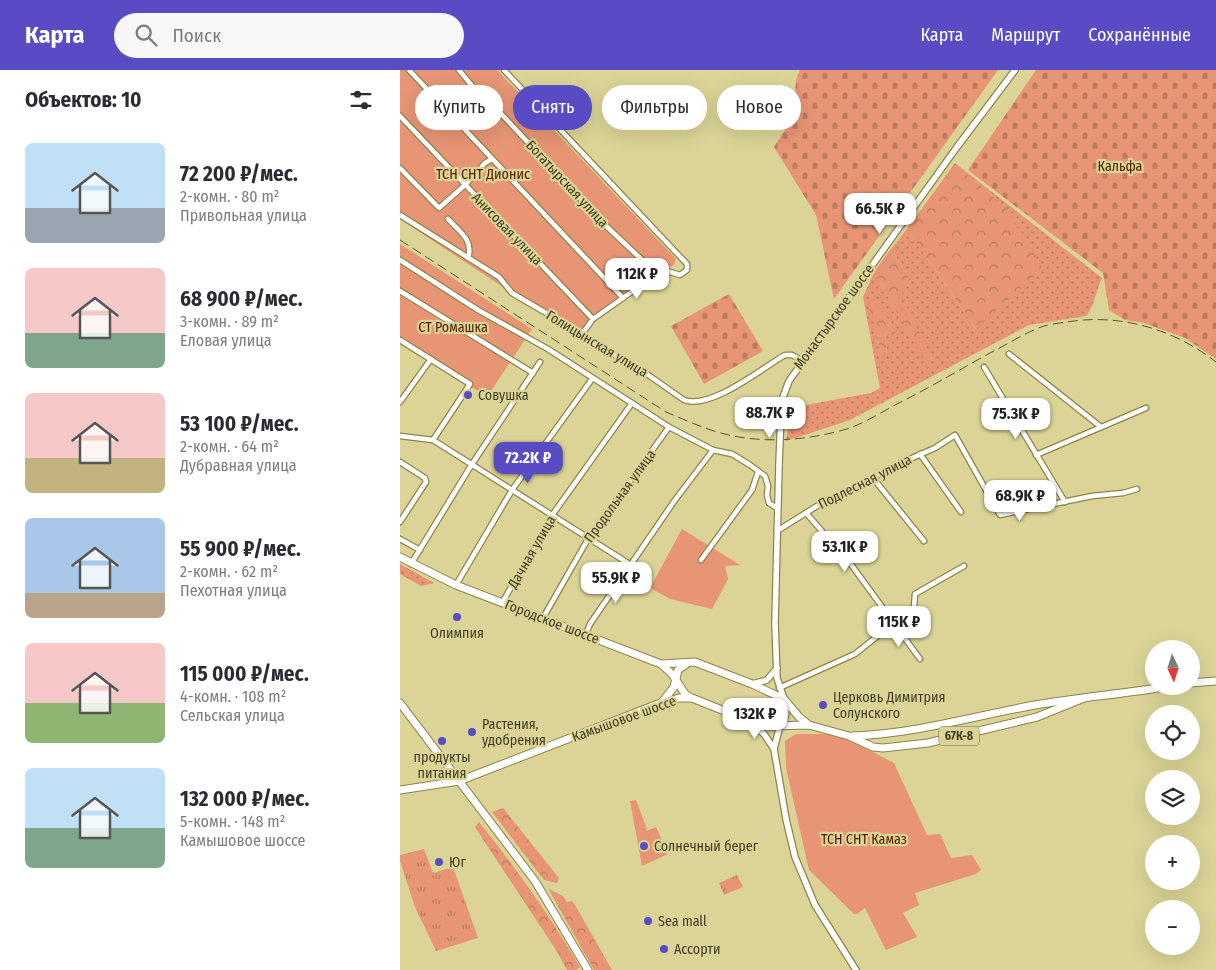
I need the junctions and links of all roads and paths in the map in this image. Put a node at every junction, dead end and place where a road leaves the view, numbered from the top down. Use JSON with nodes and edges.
{"nodes":[{"id":1,"x":409,"y":70,"type":"edge"},
{"id":2,"x":459,"y":70,"type":"edge"},
{"id":3,"x":504,"y":70,"type":"edge"},
{"id":4,"x":1015,"y":70,"type":"edge"},
{"id":5,"x":400,"y":116,"type":"edge"},
{"id":6,"x":492,"y":159,"type":"junction"},
{"id":7,"x":400,"y":168,"type":"edge"},
{"id":8,"x":465,"y":184,"type":"junction"},
{"id":9,"x":400,"y":215,"type":"edge"},
{"id":10,"x":448,"y":219,"type":"dead end"},
{"id":11,"x":468,"y":258,"type":"junction"},
{"id":12,"x":400,"y":260,"type":"edge"},
{"id":13,"x":658,"y":274,"type":"junction"},
{"id":14,"x":400,"y":291,"type":"edge"},
{"id":15,"x":623,"y":298,"type":"junction"},
{"id":16,"x":593,"y":319,"type":"junction"},
{"id":17,"x":582,"y":334,"type":"junction"},
{"id":18,"x":400,"y":340,"type":"edge"},
{"id":19,"x":1009,"y":354,"type":"dead end"},
{"id":20,"x":431,"y":359,"type":"junction"},
{"id":21,"x":540,"y":362,"type":"dead end"},
{"id":22,"x":803,"y":362,"type":"junction"},
{"id":23,"x":984,"y":367,"type":"dead end"},
{"id":24,"x":533,"y":373,"type":"junction"},
{"id":25,"x":592,"y":379,"type":"junction"},
{"id":26,"x":400,"y":402,"type":"edge"},
{"id":27,"x":632,"y":403,"type":"junction"},
{"id":28,"x":1146,"y":408,"type":"dead end"},
{"id":29,"x":669,"y":427,"type":"junction"},
{"id":30,"x":1101,"y":427,"type":"junction"},
{"id":31,"x":400,"y":436,"type":"edge"},
{"id":32,"x":433,"y":440,"type":"junction"},
{"id":33,"x":713,"y":450,"type":"junction"},
{"id":34,"x":920,"y":454,"type":"junction"},
{"id":35,"x":1036,"y":455,"type":"junction"},
{"id":36,"x":400,"y":462,"type":"edge"},
{"id":37,"x":472,"y":464,"type":"junction"},
{"id":38,"x":758,"y":472,"type":"junction"},
{"id":39,"x":873,"y":478,"type":"junction"},
{"id":40,"x":1137,"y":489,"type":"dead end"},
{"id":41,"x":512,"y":490,"type":"junction"},
{"id":42,"x":1064,"y":502,"type":"junction"},
{"id":43,"x":777,"y":508,"type":"junction"},
{"id":44,"x":961,"y":512,"type":"dead end"},
{"id":45,"x":806,"y":513,"type":"junction"},
{"id":46,"x":552,"y":516,"type":"junction"},
{"id":47,"x":400,"y":522,"type":"edge"},
{"id":48,"x":777,"y":531,"type":"junction"},
{"id":49,"x":400,"y":539,"type":"edge"},
{"id":50,"x":588,"y":539,"type":"junction"},
{"id":51,"x":924,"y":540,"type":"dead end"},
{"id":52,"x":420,"y":550,"type":"junction"},
{"id":53,"x":400,"y":557,"type":"edge"},
{"id":54,"x":701,"y":560,"type":"dead end"},
{"id":55,"x":411,"y":564,"type":"junction"},
{"id":56,"x":630,"y":565,"type":"junction"},
{"id":57,"x":964,"y":566,"type":"dead end"},
{"id":58,"x":456,"y":585,"type":"junction"},
{"id":59,"x":502,"y":603,"type":"junction"},
{"id":60,"x":543,"y":618,"type":"junction"},
{"id":61,"x":893,"y":624,"type":"junction"},
{"id":62,"x":586,"y":634,"type":"junction"},
{"id":63,"x":920,"y":659,"type":"dead end"},
{"id":64,"x":691,"y":662,"type":"junction"},
{"id":65,"x":661,"y":664,"type":"junction"},
{"id":66,"x":777,"y":668,"type":"junction"},
{"id":67,"x":677,"y":681,"type":"junction"},
{"id":68,"x":1216,"y":681,"type":"edge"},
{"id":69,"x":1200,"y":682,"type":"edge"},
{"id":70,"x":752,"y":684,"type":"junction"},
{"id":71,"x":779,"y":688,"type":"junction"},
{"id":72,"x":1145,"y":689,"type":"edge"},
{"id":73,"x":692,"y":698,"type":"junction"},
{"id":74,"x":1084,"y":698,"type":"junction"},
{"id":75,"x":784,"y":699,"type":"junction"},
{"id":76,"x":662,"y":702,"type":"junction"},
{"id":77,"x":400,"y":704,"type":"edge"},
{"id":78,"x":747,"y":720,"type":"junction"},
{"id":79,"x":780,"y":725,"type":"junction"},
{"id":80,"x":809,"y":725,"type":"junction"},
{"id":81,"x":849,"y":736,"type":"junction"},
{"id":82,"x":774,"y":749,"type":"junction"},
{"id":83,"x":459,"y":781,"type":"junction"},
{"id":84,"x":400,"y":790,"type":"edge"},
{"id":85,"x":588,"y":970,"type":"edge"},
{"id":86,"x":856,"y":970,"type":"edge"}],
"edges":[{"from":1,"to":6,"type":"street"},
{"from":2,"to":13,"type":"street","name":"Богатырская улица"},
{"from":3,"to":13,"type":"street"},
{"from":4,"to":22,"type":"main road","name":"Монастырское шоссе"},
{"from":5,"to":8,"type":"street","name":"Анисовая улица"},
{"from":6,"to":8,"type":"street"},
{"from":6,"to":15,"type":"street"},
{"from":7,"to":8,"type":"street"},
{"from":8,"to":16,"type":"street","name":"Анисовая улица"},
{"from":9,"to":11,"type":"street","name":"Голицынская улица"},
{"from":10,"to":11,"type":"street"},
{"from":11,"to":17,"type":"street","name":"Голицынская улица"},
{"from":12,"to":25,"type":"street"},
{"from":13,"to":15,"type":"street"},
{"from":14,"to":24,"type":"street"},
{"from":15,"to":16,"type":"street"},
{"from":16,"to":17,"type":"street"},
{"from":17,"to":22,"type":"street","name":"Голицынская улица"},
{"from":18,"to":20,"type":"street"},
{"from":19,"to":30,"type":"street"},
{"from":20,"to":26,"type":"street"},
{"from":20,"to":32,"type":"street"},
{"from":21,"to":24,"type":"street"},
{"from":22,"to":43,"type":"main road","name":"Монастырское шоссе","bridge":true},
{"from":23,"to":35,"type":"street"},
{"from":24,"to":37,"type":"street"},
{"from":25,"to":27,"type":"street"},
{"from":25,"to":41,"type":"street"},
{"from":27,"to":29,"type":"street"},
{"from":27,"to":46,"type":"street","name":"Дачная улица"},
{"from":28,"to":30,"type":"street"},
{"from":29,"to":33,"type":"street"},
{"from":29,"to":50,"type":"street","name":"Продольная улица"},
{"from":30,"to":35,"type":"street"},
{"from":31,"to":32,"type":"street"},
{"from":32,"to":37,"type":"street"},
{"from":33,"to":38,"type":"street"},
{"from":33,"to":56,"type":"street"},
{"from":34,"to":39,"type":"street","name":"Подлесная улица"},
{"from":34,"to":42,"type":"street","name":"Подлесная улица"},
{"from":34,"to":44,"type":"street"},
{"from":35,"to":42,"type":"street"},
{"from":36,"to":47,"type":"street"},
{"from":37,"to":41,"type":"street"},
{"from":37,"to":52,"type":"street"},
{"from":38,"to":43,"type":"street"},
{"from":38,"to":54,"type":"street"},
{"from":39,"to":45,"type":"street","name":"Подлесная улица"},
{"from":39,"to":51,"type":"street"},
{"from":40,"to":42,"type":"street"},
{"from":41,"to":46,"type":"street"},
{"from":41,"to":58,"type":"street"},
{"from":43,"to":48,"type":"main road","name":"Монастырское шоссе"},
{"from":45,"to":48,"type":"street","name":"Подлесная улица"},
{"from":45,"to":61,"type":"street"},
{"from":46,"to":50,"type":"street"},
{"from":46,"to":59,"type":"street","name":"Дачная улица"},
{"from":48,"to":66,"type":"main road","name":"Монастырское шоссе"},
{"from":49,"to":52,"type":"street"},
{"from":50,"to":56,"type":"street"},
{"from":50,"to":60,"type":"street","name":"Продольная улица"},
{"from":52,"to":55,"type":"street"},
{"from":53,"to":55,"type":"main road","name":"Городское шоссе"},
{"from":55,"to":58,"type":"main road","name":"Городское шоссе"},
{"from":56,"to":62,"type":"street"},
{"from":57,"to":61,"type":"street"},
{"from":58,"to":59,"type":"main road","name":"Городское шоссе"},
{"from":59,"to":60,"type":"main road","name":"Городское шоссе"},
{"from":60,"to":62,"type":"main road","name":"Городское шоссе"},
{"from":61,"to":63,"type":"street"},
{"from":61,"to":71,"type":"street"},
{"from":62,"to":65,"type":"main road","name":"Городское шоссе"},
{"from":64,"to":65,"type":"main road"},
{"from":64,"to":67,"type":"main road"},
{"from":64,"to":70,"type":"main road"},
{"from":65,"to":67,"type":"main road","name":"Городское шоссе"},
{"from":66,"to":70,"type":"main road"},
{"from":66,"to":71,"type":"main road","name":"Монастырское шоссе"},
{"from":67,"to":73,"type":"main road","name":"Городское шоссе"},
{"from":67,"to":76,"type":"main road"},
{"from":68,"to":69,"type":"main road"},
{"from":70,"to":75,"type":"main road"},
{"from":71,"to":75,"type":"main road","name":"Монастырское шоссе"},
{"from":72,"to":74,"type":"main road","name":"Камышовое шоссе","number":"67К-8"},
{"from":73,"to":76,"type":"main road","name":"Камышовое шоссе"},
{"from":73,"to":78,"type":"main road","name":"Камышовое шоссе"},
{"from":74,"to":81,"type":"main road","name":"Камышовое шоссе","number":"67К-8"},
{"from":74,"to":81,"type":"main road","name":"Камышовое шоссе","number":"67К-8"},
{"from":75,"to":79,"type":"main road"},
{"from":75,"to":80,"type":"main road","number":"67К-8"},
{"from":76,"to":83,"type":"main road","name":"Камышовое шоссе"},
{"from":77,"to":83,"type":"main road"},
{"from":78,"to":79,"type":"main road","name":"Камышовое шоссе"},
{"from":78,"to":82,"type":"main road"},
{"from":79,"to":80,"type":"main road","name":"Камышовое шоссе","number":"67К-8"},
{"from":79,"to":82,"type":"main road"},
{"from":80,"to":81,"type":"main road","name":"Камышовое шоссе","number":"67К-8"},
{"from":82,"to":86,"type":"main road"},
{"from":83,"to":84,"type":"main road","name":"Камышовое шоссе"},
{"from":83,"to":85,"type":"main road"}]}
